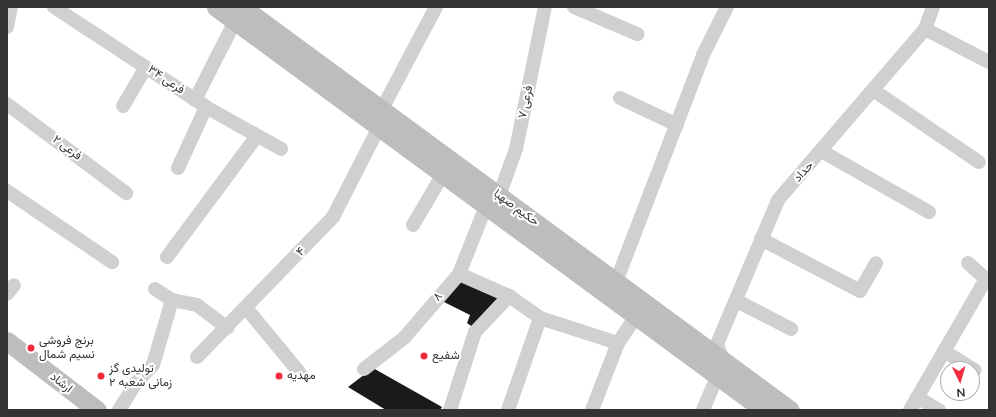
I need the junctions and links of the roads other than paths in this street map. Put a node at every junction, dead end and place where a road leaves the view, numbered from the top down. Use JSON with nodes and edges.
{"nodes":[{"id":1,"x":11,"y":7,"type":"edge"},
{"id":2,"x":54,"y":7,"type":"edge"},
{"id":3,"x":216,"y":7,"type":"edge"},
{"id":4,"x":436,"y":7,"type":"edge"},
{"id":5,"x":545,"y":7,"type":"edge"},
{"id":6,"x":574,"y":7,"type":"edge"},
{"id":7,"x":727,"y":7,"type":"edge"},
{"id":8,"x":933,"y":7,"type":"edge"},
{"id":9,"x":243,"y":11,"type":"edge"},
{"id":10,"x":7,"y":27,"type":"edge"},
{"id":11,"x":925,"y":29,"type":"junction"},
{"id":12,"x":637,"y":34,"type":"dead end"},
{"id":13,"x":989,"y":62,"type":"edge"},
{"id":14,"x":146,"y":67,"type":"junction"},
{"id":15,"x":873,"y":90,"type":"junction"},
{"id":16,"x":620,"y":98,"type":"dead end"},
{"id":17,"x":200,"y":103,"type":"junction"},
{"id":18,"x":7,"y":104,"type":"edge"},
{"id":19,"x":123,"y":106,"type":"dead end"},
{"id":20,"x":380,"y":118,"type":"junction"},
{"id":21,"x":676,"y":125,"type":"junction"},
{"id":22,"x":257,"y":136,"type":"junction"},
{"id":23,"x":281,"y":149,"type":"dead end"},
{"id":24,"x":823,"y":152,"type":"junction"},
{"id":25,"x":979,"y":162,"type":"dead end"},
{"id":26,"x":178,"y":168,"type":"dead end"},
{"id":27,"x":443,"y":174,"type":"junction"},
{"id":28,"x":7,"y":192,"type":"edge"},
{"id":29,"x":126,"y":193,"type":"dead end"},
{"id":30,"x":493,"y":201,"type":"junction"},
{"id":31,"x":929,"y":212,"type":"dead end"},
{"id":32,"x":413,"y":225,"type":"dead end"},
{"id":33,"x":761,"y":239,"type":"junction"},
{"id":34,"x":167,"y":257,"type":"dead end"},
{"id":35,"x":112,"y":262,"type":"dead end"},
{"id":36,"x":876,"y":263,"type":"dead end"},
{"id":37,"x":968,"y":263,"type":"dead end"},
{"id":38,"x":459,"y":274,"type":"junction"},
{"id":39,"x":987,"y":281,"type":"edge"},
{"id":40,"x":616,"y":282,"type":"junction"},
{"id":41,"x":155,"y":289,"type":"dead end"},
{"id":42,"x":509,"y":296,"type":"junction"},
{"id":43,"x":172,"y":300,"type":"junction"},
{"id":44,"x":737,"y":301,"type":"junction"},
{"id":45,"x":247,"y":309,"type":"junction"},
{"id":46,"x":636,"y":316,"type":"junction"},
{"id":47,"x":540,"y":318,"type":"junction"},
{"id":48,"x":227,"y":328,"type":"junction"},
{"id":49,"x":791,"y":329,"type":"dead end"},
{"id":50,"x":7,"y":341,"type":"edge"},
{"id":51,"x":618,"y":343,"type":"junction"},
{"id":52,"x":944,"y":351,"type":"junction"},
{"id":53,"x":197,"y":357,"type":"dead end"},
{"id":54,"x":960,"y":361,"type":"edge"},
{"id":55,"x":364,"y":369,"type":"dead end"},
{"id":56,"x":720,"y":369,"type":"junction"},
{"id":57,"x":299,"y":372,"type":"dead end"},
{"id":58,"x":917,"y":397,"type":"junction"},
{"id":59,"x":89,"y":408,"type":"edge"},
{"id":60,"x":118,"y":410,"type":"edge"},
{"id":61,"x":450,"y":410,"type":"edge"},
{"id":62,"x":508,"y":410,"type":"edge"},
{"id":63,"x":592,"y":410,"type":"edge"},
{"id":64,"x":703,"y":410,"type":"edge"},
{"id":65,"x":764,"y":410,"type":"edge"},
{"id":66,"x":790,"y":410,"type":"edge"},
{"id":67,"x":910,"y":410,"type":"edge"},
{"id":68,"x":939,"y":410,"type":"edge"}],
"edges":[{"from":1,"to":10,"type":"street"},
{"from":2,"to":14,"type":"street","name":"فرعی ۳۴"},
{"from":3,"to":9,"type":"street","name":"حکیم صهبا"},
{"from":4,"to":20,"type":"street","name":"۴"},
{"from":5,"to":30,"type":"street","name":"فرعی ۷"},
{"from":6,"to":12,"type":"street"},
{"from":7,"to":21,"type":"street"},
{"from":8,"to":11,"type":"street","name":"حداد"},
{"from":9,"to":17,"type":"street"},
{"from":9,"to":20,"type":"street","name":"حکیم صهبا"},
{"from":11,"to":13,"type":"street"},
{"from":11,"to":15,"type":"street","name":"حداد"},
{"from":14,"to":17,"type":"street","name":"فرعی ۳۴"},
{"from":14,"to":19,"type":"street"},
{"from":15,"to":24,"type":"street","name":"حداد"},
{"from":15,"to":25,"type":"street"},
{"from":16,"to":21,"type":"street"},
{"from":17,"to":22,"type":"street","name":"فرعی ۳۴"},
{"from":17,"to":26,"type":"street"},
{"from":18,"to":29,"type":"street","name":"فرعی ۲"},
{"from":20,"to":27,"type":"street","name":"حکیم صهبا"},
{"from":20,"to":30,"type":"street","name":"حکیم صهبا"},
{"from":20,"to":45,"type":"street","name":"۴"},
{"from":21,"to":40,"type":"street"},
{"from":22,"to":23,"type":"street","name":"فرعی ۳۴"},
{"from":22,"to":34,"type":"street"},
{"from":24,"to":31,"type":"street"},
{"from":24,"to":33,"type":"street","name":"حداد"},
{"from":27,"to":30,"type":"street","name":"حکیم صهبا"},
{"from":27,"to":32,"type":"street"},
{"from":28,"to":35,"type":"street"},
{"from":30,"to":38,"type":"street","name":"۸"},
{"from":30,"to":40,"type":"street","name":"حکیم صهبا"},
{"from":30,"to":46,"type":"street","name":"حکیم صهبا"},
{"from":33,"to":36,"type":"street"},
{"from":33,"to":44,"type":"street","name":"حداد"},
{"from":37,"to":39,"type":"street"},
{"from":38,"to":42,"type":"street"},
{"from":38,"to":55,"type":"street","name":"۸"},
{"from":39,"to":52,"type":"street"},
{"from":40,"to":56,"type":"street","name":"حکیم صهبا"},
{"from":41,"to":43,"type":"street"},
{"from":42,"to":47,"type":"street"},
{"from":42,"to":61,"type":"street"},
{"from":43,"to":48,"type":"street"},
{"from":43,"to":60,"type":"street"},
{"from":44,"to":49,"type":"street"},
{"from":44,"to":56,"type":"street","name":"حداد"},
{"from":45,"to":48,"type":"street","name":"۴"},
{"from":45,"to":57,"type":"street"},
{"from":46,"to":51,"type":"street"},
{"from":46,"to":56,"type":"street","name":"حکیم صهبا"},
{"from":47,"to":51,"type":"street"},
{"from":47,"to":62,"type":"street"},
{"from":48,"to":53,"type":"street","name":"۴"},
{"from":50,"to":59,"type":"street","name":"ارشاد"},
{"from":51,"to":63,"type":"street"},
{"from":52,"to":54,"type":"street"},
{"from":52,"to":58,"type":"street"},
{"from":56,"to":64,"type":"street"},
{"from":56,"to":65,"type":"street","name":"حکیم صهبا"},
{"from":56,"to":66,"type":"street","name":"حکیم صهبا"},
{"from":58,"to":67,"type":"street"},
{"from":58,"to":68,"type":"street"}]}
